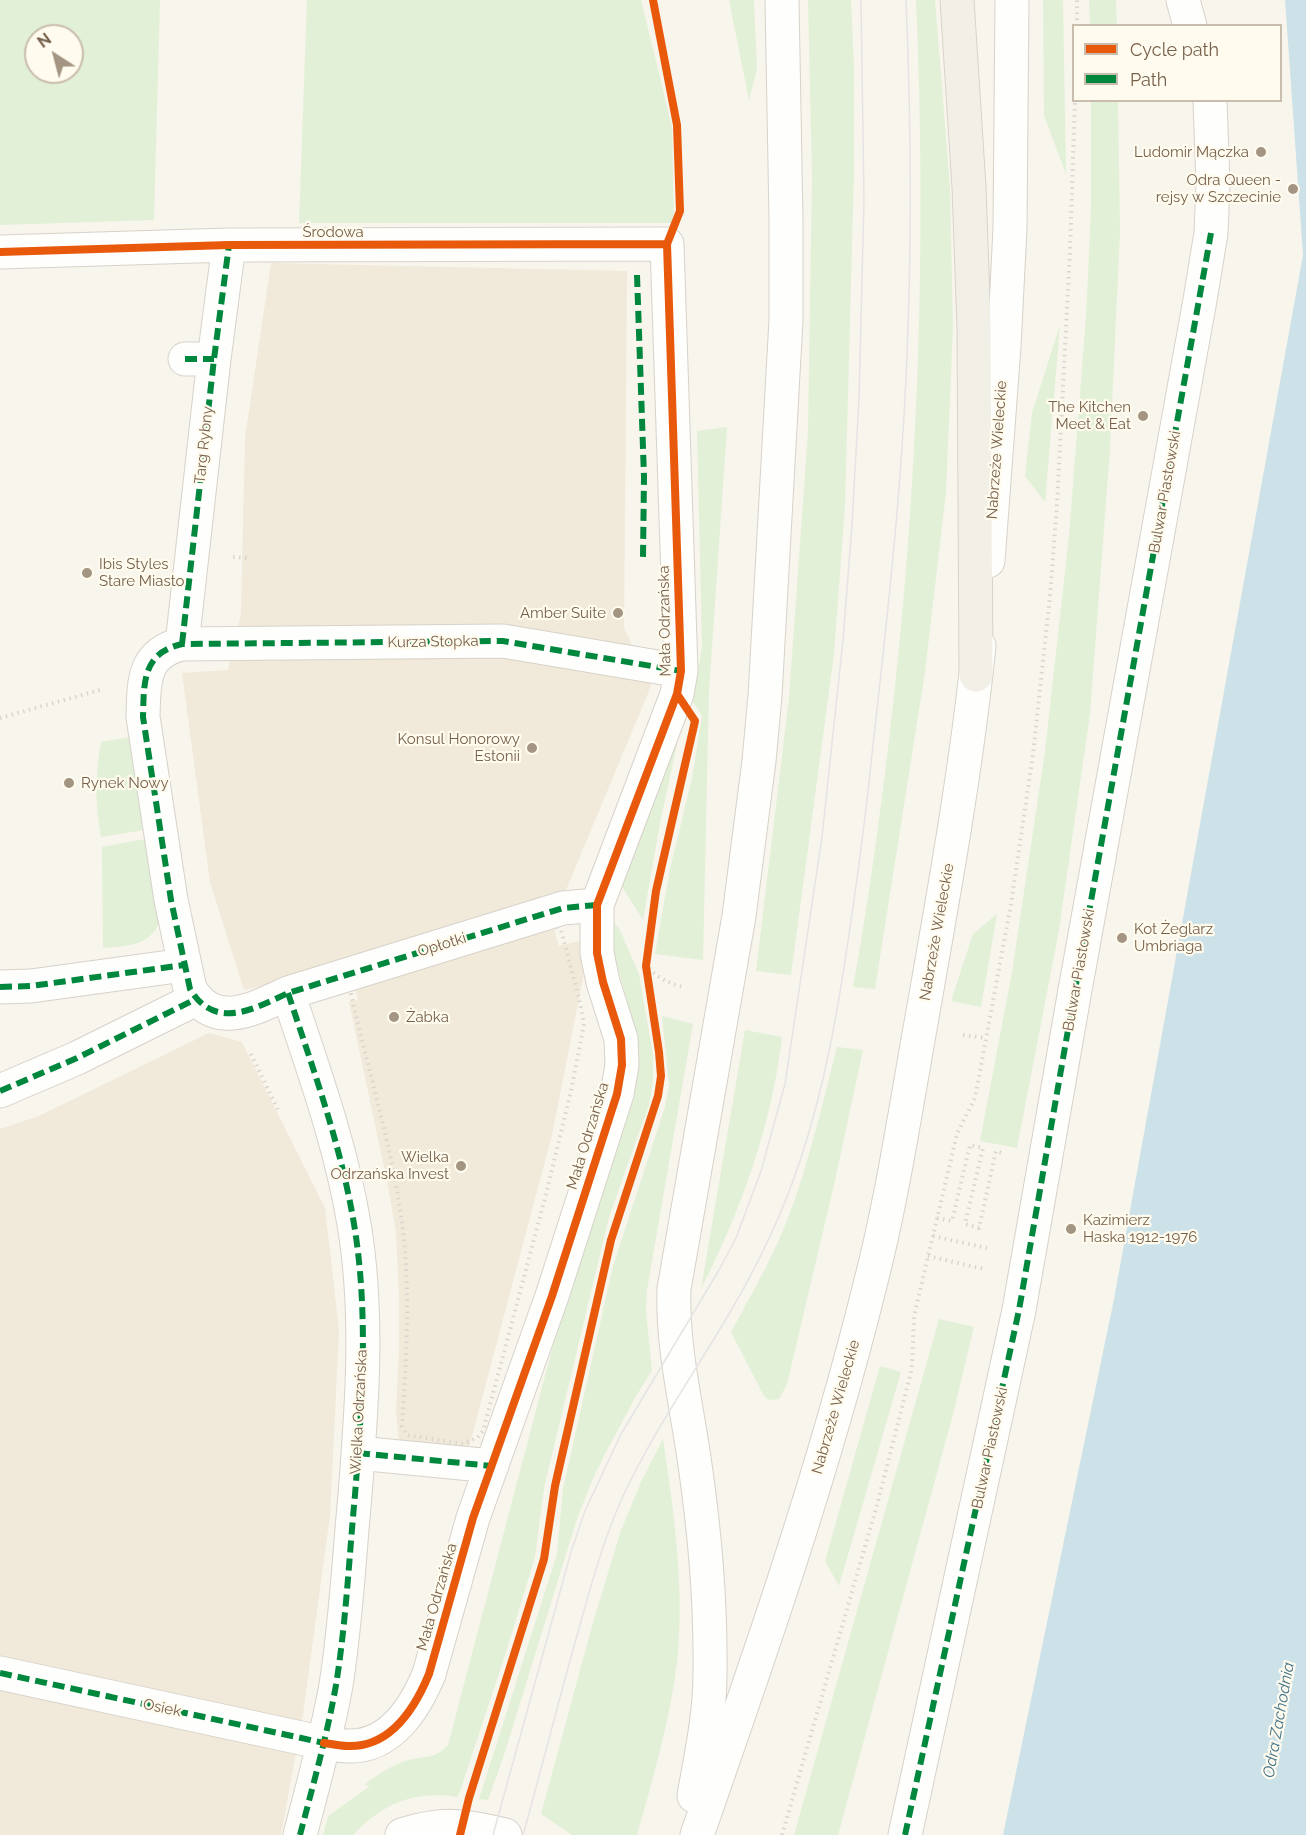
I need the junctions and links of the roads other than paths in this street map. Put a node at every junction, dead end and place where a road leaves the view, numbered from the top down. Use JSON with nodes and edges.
{"nodes":[{"id":1,"x":782,"y":0,"type":"edge"},
{"id":2,"x":957,"y":0,"type":"edge"},
{"id":3,"x":1012,"y":0,"type":"edge"},
{"id":4,"x":1184,"y":0,"type":"edge"},
{"id":5,"x":1190,"y":24,"type":"edge"},
{"id":6,"x":1210,"y":102,"type":"edge"},
{"id":7,"x":667,"y":244,"type":"joint"},
{"id":8,"x":229,"y":245,"type":"junction"},
{"id":9,"x":0,"y":252,"type":"edge"},
{"id":10,"x":182,"y":644,"type":"junction"},
{"id":11,"x":681,"y":671,"type":"junction"},
{"id":12,"x":976,"y":675,"type":"junction"},
{"id":13,"x":597,"y":905,"type":"junction"},
{"id":14,"x":184,"y":965,"type":"junction"},
{"id":15,"x":0,"y":987,"type":"edge"},
{"id":16,"x":288,"y":993,"type":"junction"},
{"id":17,"x":196,"y":999,"type":"junction"},
{"id":18,"x":0,"y":1091,"type":"edge"},
{"id":19,"x":358,"y":1453,"type":"junction"},
{"id":20,"x":492,"y":1466,"type":"junction"},
{"id":21,"x":0,"y":1673,"type":"edge"},
{"id":22,"x":324,"y":1743,"type":"junction"},
{"id":23,"x":300,"y":1835,"type":"edge"},
{"id":24,"x":402,"y":1835,"type":"edge"},
{"id":25,"x":504,"y":1835,"type":"edge"},
{"id":26,"x":687,"y":1835,"type":"edge"},
{"id":27,"x":697,"y":1835,"type":"edge"},
{"id":28,"x":905,"y":1835,"type":"edge"}],
"edges":[{"from":1,"to":26,"type":"street"},
{"from":2,"to":12,"type":"main road"},
{"from":3,"to":12,"type":"street","name":"Nabrzeże Wieleckie"},
{"from":4,"to":5,"type":"street"},
{"from":6,"to":28,"type":"street","name":"Bulwar Piastowski"},
{"from":7,"to":8,"type":"street","name":"Środowa"},
{"from":7,"to":11,"type":"street","name":"Mała Odrzańska"},
{"from":8,"to":9,"type":"street","name":"Środowa"},
{"from":8,"to":10,"type":"street","name":"Targ Rybny"},
{"from":10,"to":11,"type":"street","name":"Kurza Stopka"},
{"from":10,"to":14,"type":"street"},
{"from":11,"to":13,"type":"street","name":"Mała Odrzańska"},
{"from":12,"to":27,"type":"street","name":"Nabrzeże Wieleckie"},
{"from":13,"to":16,"type":"street","name":"Opłotki"},
{"from":13,"to":20,"type":"street","name":"Mała Odrzańska"},
{"from":14,"to":15,"type":"street"},
{"from":14,"to":17,"type":"street"},
{"from":16,"to":17,"type":"street"},
{"from":16,"to":19,"type":"street","name":"Wielka Odrzańska"},
{"from":17,"to":18,"type":"street"},
{"from":19,"to":20,"type":"street"},
{"from":19,"to":22,"type":"street","name":"Wielka Odrzańska"},
{"from":20,"to":22,"type":"street","name":"Mała Odrzańska"},
{"from":21,"to":22,"type":"street","name":"Osiek"},
{"from":22,"to":23,"type":"street","name":"Wielka Odrzańska"},
{"from":24,"to":25,"type":"street"}]}
